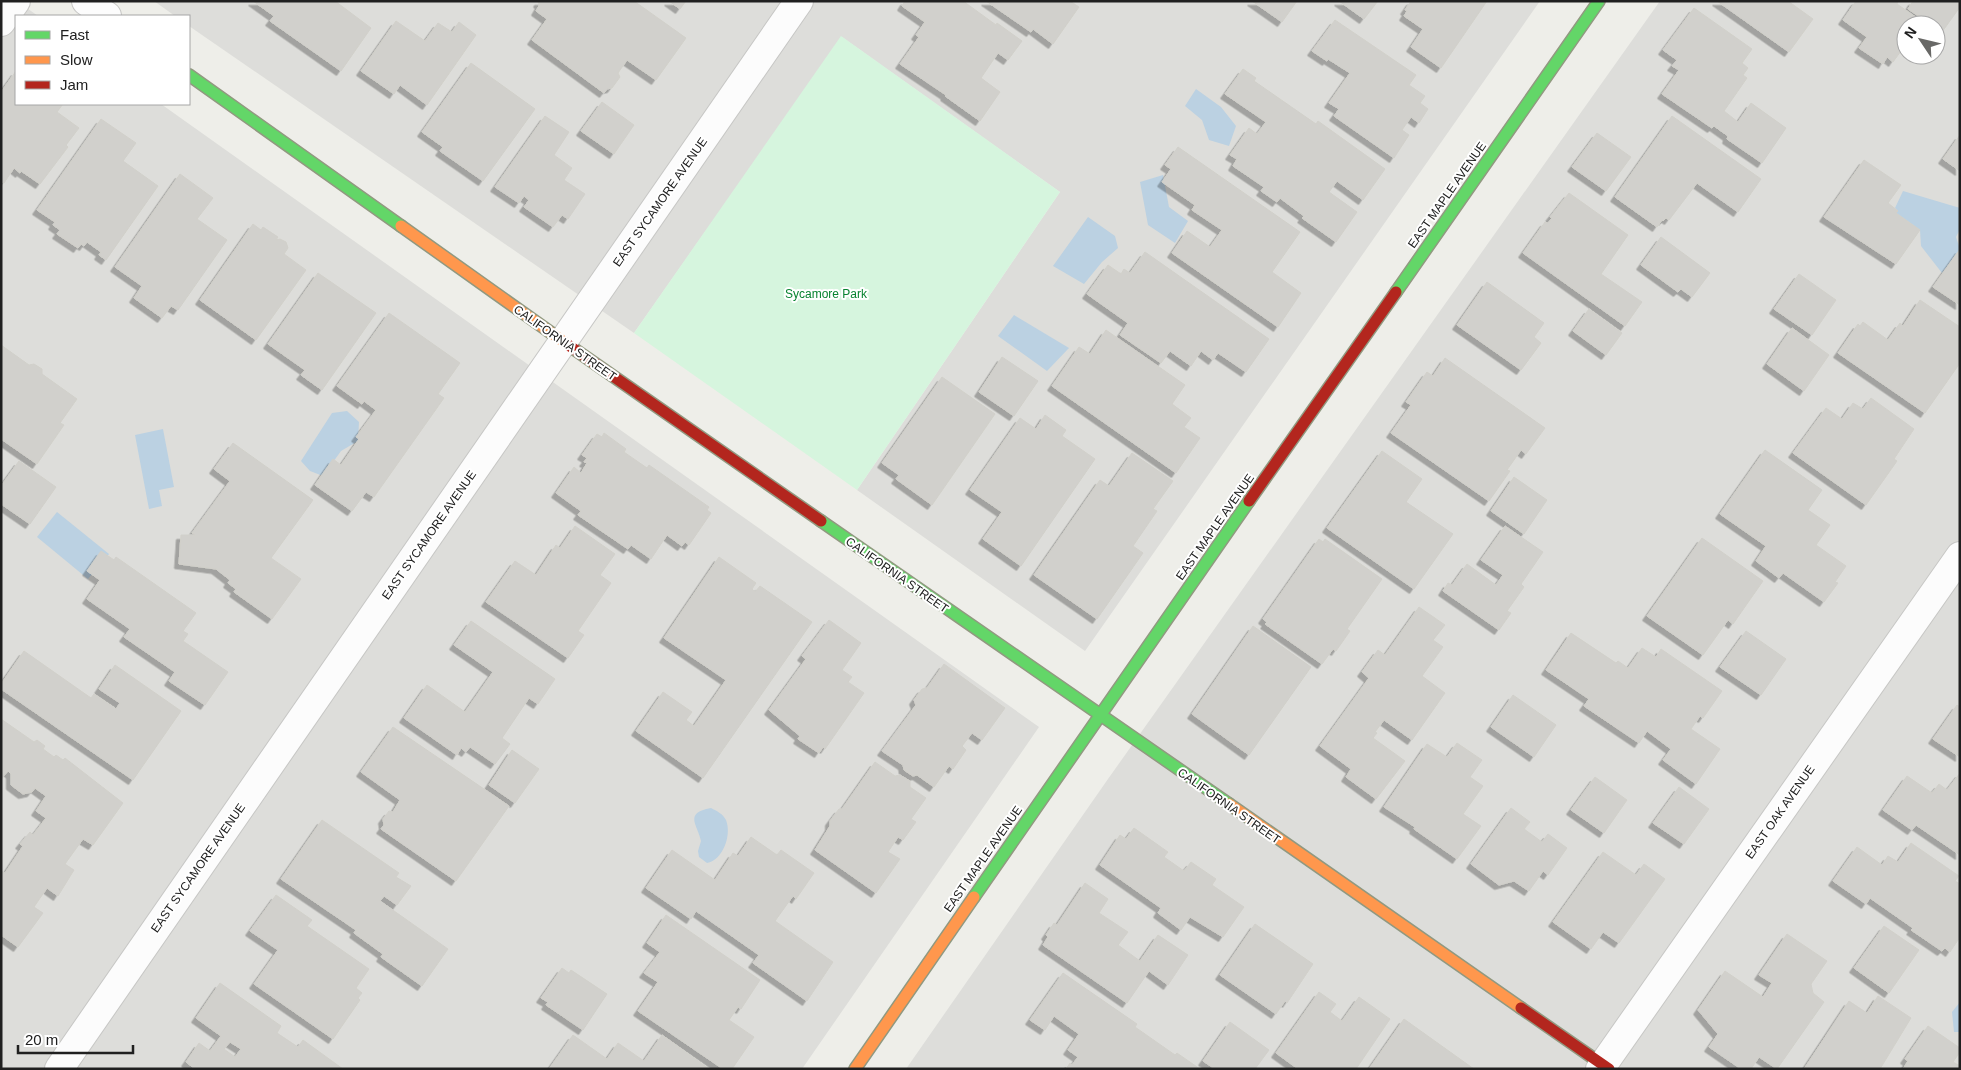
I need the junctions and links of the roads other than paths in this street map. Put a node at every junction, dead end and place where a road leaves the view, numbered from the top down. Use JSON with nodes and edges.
{"nodes":[{"id":1,"x":16,"y":1,"type":"edge"},
{"id":2,"x":86,"y":1,"type":"edge"},
{"id":3,"x":799,"y":1,"type":"edge"},
{"id":4,"x":1599,"y":1,"type":"edge"},
{"id":5,"x":106,"y":15,"type":"edge"},
{"id":6,"x":1,"y":22,"type":"edge"},
{"id":7,"x":190,"y":76,"type":"edge"},
{"id":8,"x":562,"y":341,"type":"junction"},
{"id":9,"x":1960,"y":556,"type":"edge"},
{"id":10,"x":1099,"y":716,"type":"junction"},
{"id":11,"x":1604,"y":1067,"type":"edge"},
{"id":12,"x":59,"y":1069,"type":"edge"},
{"id":13,"x":855,"y":1069,"type":"edge"}],
"edges":[{"from":1,"to":6,"type":"street"},
{"from":2,"to":5,"type":"street"},
{"from":3,"to":8,"type":"street","name":"EAST SYCAMORE AVENUE"},
{"from":4,"to":10,"type":"street","name":"EAST MAPLE AVENUE"},
{"from":7,"to":8,"type":"street","name":"CALIFORNIA STREET"},
{"from":8,"to":10,"type":"street","name":"CALIFORNIA STREET"},
{"from":8,"to":12,"type":"street","name":"EAST SYCAMORE AVENUE"},
{"from":9,"to":11,"type":"street","name":"EAST OAK AVENUE"},
{"from":10,"to":11,"type":"street","name":"CALIFORNIA STREET"},
{"from":10,"to":13,"type":"street","name":"EAST MAPLE AVENUE"}]}
